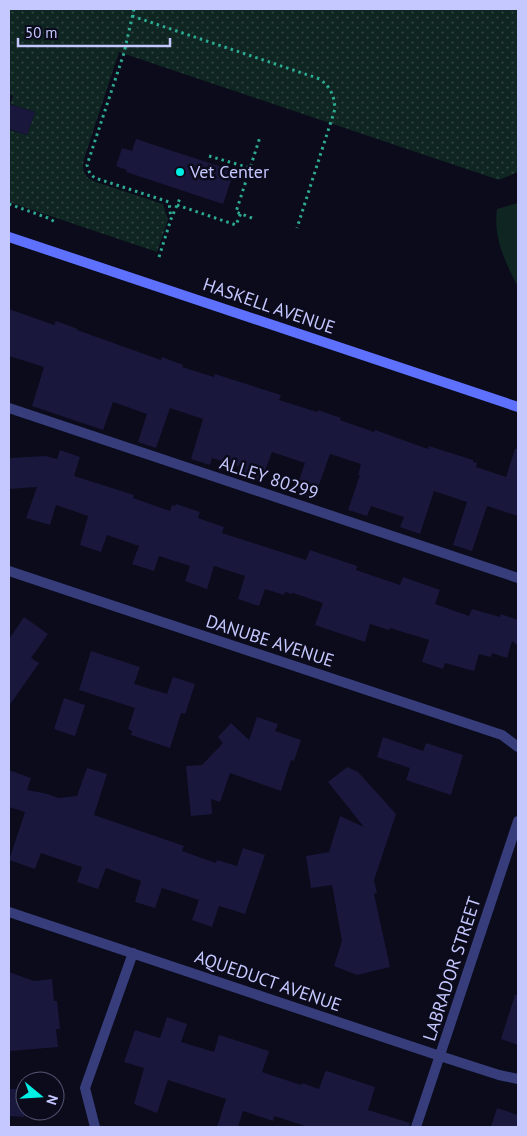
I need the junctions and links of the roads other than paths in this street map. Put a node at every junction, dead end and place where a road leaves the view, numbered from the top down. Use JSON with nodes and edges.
{"nodes":[{"id":1,"x":9,"y":237,"type":"edge"},
{"id":2,"x":518,"y":407,"type":"edge"},
{"id":3,"x":9,"y":408,"type":"edge"},
{"id":4,"x":9,"y":571,"type":"edge"},
{"id":5,"x":518,"y":578,"type":"edge"},
{"id":6,"x":518,"y":747,"type":"edge"},
{"id":7,"x":518,"y":821,"type":"edge"},
{"id":8,"x":9,"y":912,"type":"edge"},
{"id":9,"x":133,"y":953,"type":"junction"},
{"id":10,"x":440,"y":1056,"type":"junction"},
{"id":11,"x":518,"y":1078,"type":"edge"},
{"id":12,"x":95,"y":1127,"type":"edge"},
{"id":13,"x":416,"y":1127,"type":"edge"}],
"edges":[{"from":1,"to":2,"type":"main road","name":"HASKELL AVENUE"},
{"from":3,"to":5,"type":"street","name":"ALLEY 80299"},
{"from":4,"to":6,"type":"street","name":"DANUBE AVENUE"},
{"from":7,"to":10,"type":"street","name":"LABRADOR STREET"},
{"from":8,"to":9,"type":"street","name":"AQUEDUCT AVENUE"},
{"from":9,"to":10,"type":"street","name":"AQUEDUCT AVENUE"},
{"from":9,"to":12,"type":"street"},
{"from":10,"to":11,"type":"street","name":"AQUEDUCT AVENUE"},
{"from":10,"to":13,"type":"street","name":"LABRADOR STREET"}]}
